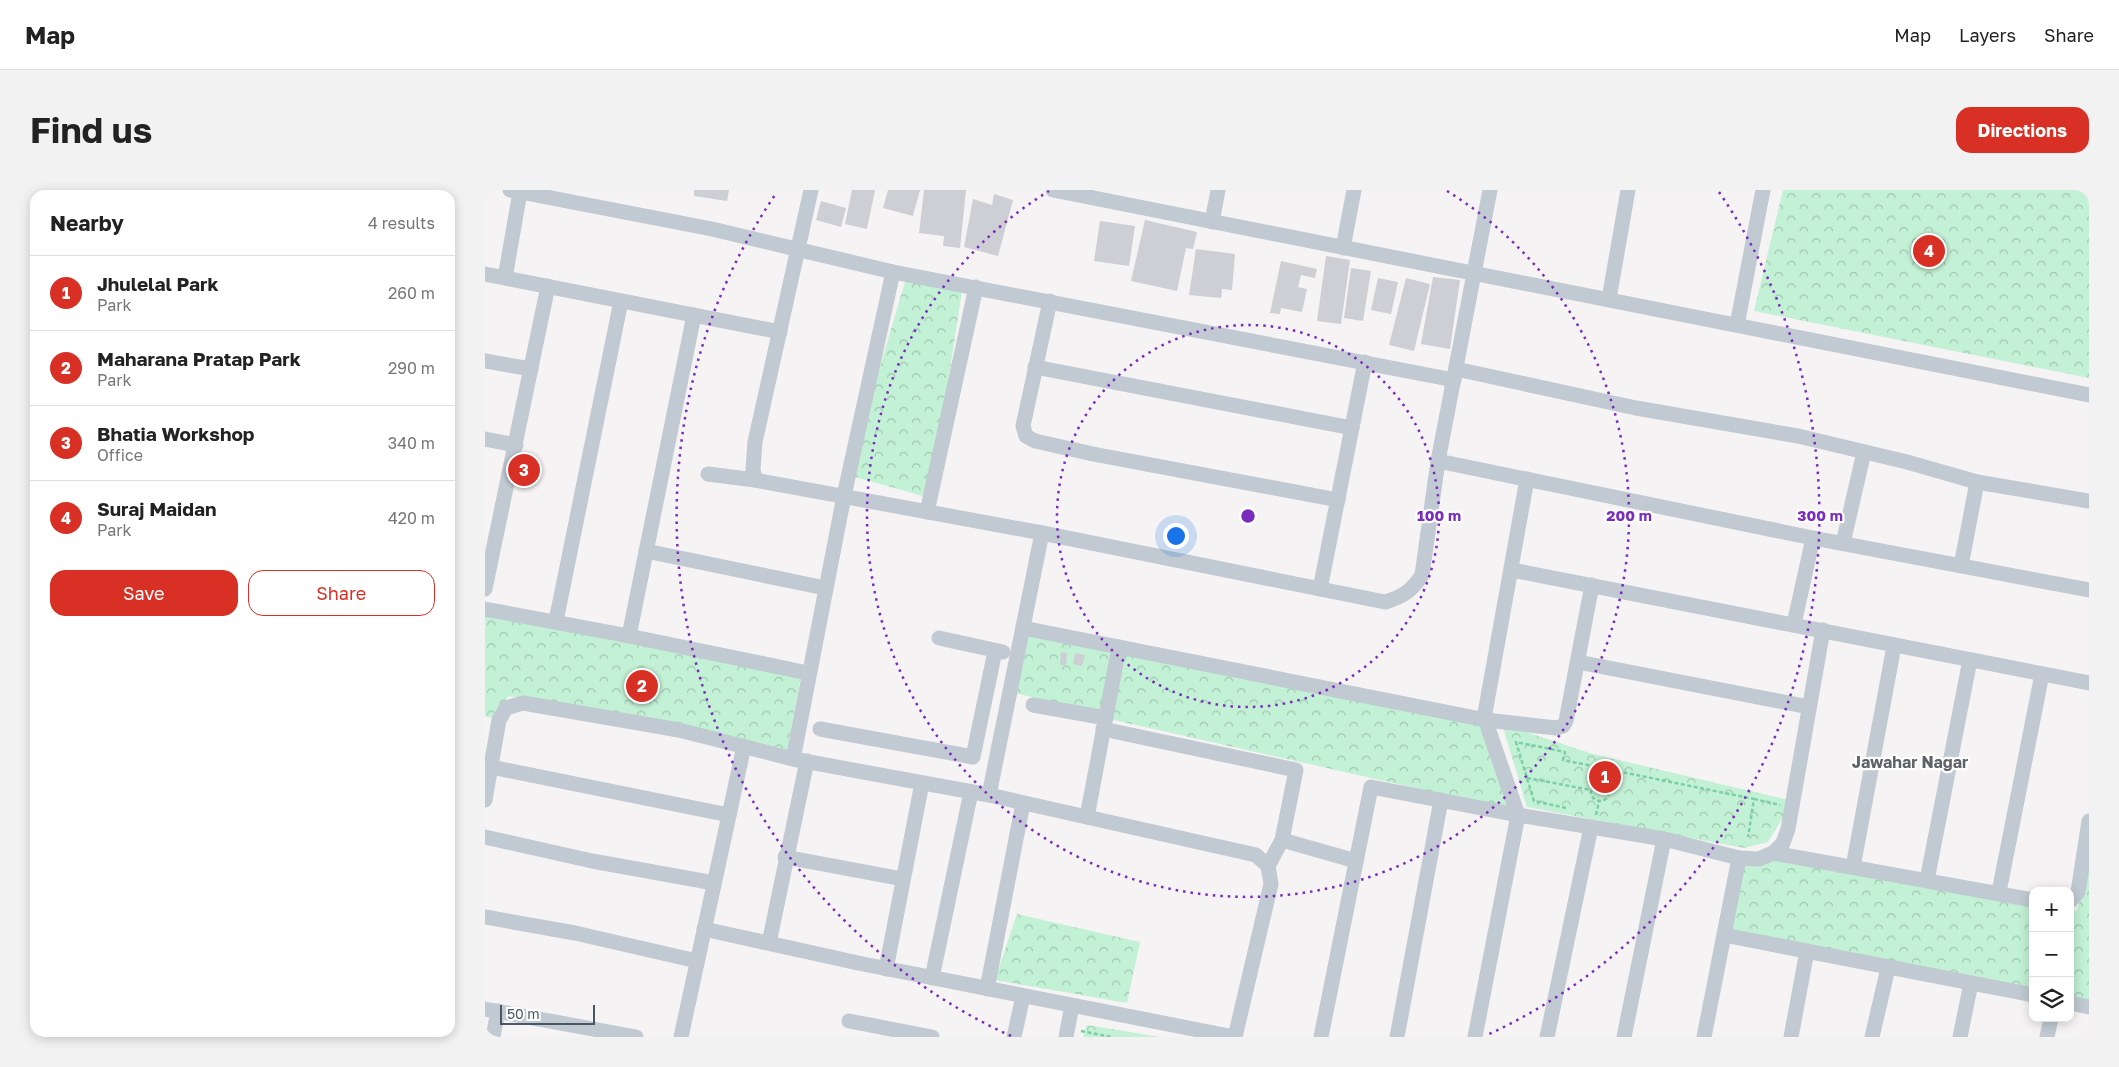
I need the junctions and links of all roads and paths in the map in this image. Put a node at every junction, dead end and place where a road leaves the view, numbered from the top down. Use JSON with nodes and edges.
{"nodes":[{"id":1,"x":811,"y":190,"type":"edge"},
{"id":2,"x":1053,"y":190,"type":"edge"},
{"id":3,"x":1218,"y":190,"type":"edge"},
{"id":4,"x":1354,"y":190,"type":"edge"},
{"id":5,"x":1490,"y":190,"type":"edge"},
{"id":6,"x":1628,"y":190,"type":"edge"},
{"id":7,"x":1763,"y":190,"type":"edge"},
{"id":8,"x":515,"y":191,"type":"edge"},
{"id":9,"x":1082,"y":193,"type":"edge"},
{"id":10,"x":1212,"y":222,"type":"junction"},
{"id":11,"x":1343,"y":248,"type":"junction"},
{"id":12,"x":798,"y":249,"type":"junction"},
{"id":13,"x":893,"y":272,"type":"junction"},
{"id":14,"x":1474,"y":273,"type":"junction"},
{"id":15,"x":485,"y":274,"type":"edge"},
{"id":16,"x":505,"y":278,"type":"junction"},
{"id":17,"x":548,"y":286,"type":"junction"},
{"id":18,"x":976,"y":287,"type":"junction"},
{"id":19,"x":1609,"y":299,"type":"junction"},
{"id":20,"x":621,"y":301,"type":"junction"},
{"id":21,"x":1050,"y":301,"type":"junction"},
{"id":22,"x":693,"y":315,"type":"junction"},
{"id":23,"x":1737,"y":325,"type":"junction"},
{"id":24,"x":780,"y":332,"type":"junction"},
{"id":25,"x":485,"y":361,"type":"edge"},
{"id":26,"x":1365,"y":362,"type":"junction"},
{"id":27,"x":1035,"y":367,"type":"junction"},
{"id":28,"x":531,"y":369,"type":"junction"},
{"id":29,"x":1455,"y":375,"type":"junction"},
{"id":30,"x":2089,"y":394,"type":"edge"},
{"id":31,"x":1352,"y":428,"type":"junction"},
{"id":32,"x":485,"y":439,"type":"edge"},
{"id":33,"x":516,"y":445,"type":"junction"},
{"id":34,"x":1864,"y":452,"type":"junction"},
{"id":35,"x":1438,"y":461,"type":"junction"},
{"id":36,"x":708,"y":474,"type":"dead end"},
{"id":37,"x":1527,"y":479,"type":"junction"},
{"id":38,"x":755,"y":480,"type":"junction"},
{"id":39,"x":1977,"y":482,"type":"junction"},
{"id":40,"x":844,"y":496,"type":"junction"},
{"id":41,"x":1338,"y":500,"type":"junction"},
{"id":42,"x":2089,"y":501,"type":"edge"},
{"id":43,"x":927,"y":512,"type":"junction"},
{"id":44,"x":1042,"y":533,"type":"junction"},
{"id":45,"x":1813,"y":538,"type":"junction"},
{"id":46,"x":1843,"y":543,"type":"junction"},
{"id":47,"x":646,"y":552,"type":"junction"},
{"id":48,"x":1961,"y":566,"type":"junction"},
{"id":49,"x":1512,"y":570,"type":"junction"},
{"id":50,"x":1592,"y":585,"type":"junction"},
{"id":51,"x":825,"y":588,"type":"junction"},
{"id":52,"x":485,"y":589,"type":"edge"},
{"id":53,"x":1321,"y":589,"type":"junction"},
{"id":54,"x":2089,"y":590,"type":"edge"},
{"id":55,"x":485,"y":609,"type":"edge"},
{"id":56,"x":556,"y":621,"type":"junction"},
{"id":57,"x":1794,"y":624,"type":"junction"},
{"id":58,"x":1023,"y":628,"type":"junction"},
{"id":59,"x":1823,"y":630,"type":"junction"},
{"id":60,"x":629,"y":636,"type":"junction"},
{"id":61,"x":939,"y":638,"type":"dead end"},
{"id":62,"x":1894,"y":646,"type":"junction"},
{"id":63,"x":1119,"y":647,"type":"junction"},
{"id":64,"x":995,"y":650,"type":"junction"},
{"id":65,"x":1017,"y":655,"type":"junction"},
{"id":66,"x":1970,"y":660,"type":"junction"},
{"id":67,"x":1578,"y":662,"type":"junction"},
{"id":68,"x":808,"y":673,"type":"junction"},
{"id":69,"x":2042,"y":674,"type":"junction"},
{"id":70,"x":2089,"y":683,"type":"edge"},
{"id":71,"x":1033,"y":705,"type":"dead end"},
{"id":72,"x":1809,"y":707,"type":"junction"},
{"id":73,"x":492,"y":719,"type":"edge"},
{"id":74,"x":1486,"y":720,"type":"junction"},
{"id":75,"x":1105,"y":724,"type":"junction"},
{"id":76,"x":820,"y":729,"type":"dead end"},
{"id":77,"x":744,"y":746,"type":"junction"},
{"id":78,"x":800,"y":760,"type":"junction"},
{"id":79,"x":491,"y":767,"type":"junction"},
{"id":80,"x":1606,"y":769,"type":"junction"},
{"id":81,"x":1527,"y":778,"type":"junction"},
{"id":82,"x":923,"y":783,"type":"junction"},
{"id":83,"x":1602,"y":783,"type":"junction"},
{"id":84,"x":1591,"y":790,"type":"junction"},
{"id":85,"x":971,"y":792,"type":"junction"},
{"id":86,"x":989,"y":795,"type":"junction"},
{"id":87,"x":1754,"y":799,"type":"junction"},
{"id":88,"x":485,"y":800,"type":"edge"},
{"id":89,"x":1441,"y":800,"type":"junction"},
{"id":90,"x":1023,"y":803,"type":"junction"},
{"id":91,"x":1791,"y":807,"type":"junction"},
{"id":92,"x":1570,"y":808,"type":"dead end"},
{"id":93,"x":729,"y":815,"type":"junction"},
{"id":94,"x":1518,"y":815,"type":"junction"},
{"id":95,"x":1087,"y":817,"type":"junction"},
{"id":96,"x":1592,"y":818,"type":"junction"},
{"id":97,"x":2089,"y":821,"type":"edge"},
{"id":98,"x":1748,"y":837,"type":"dead end"},
{"id":99,"x":485,"y":838,"type":"edge"},
{"id":100,"x":1663,"y":839,"type":"junction"},
{"id":101,"x":1281,"y":840,"type":"junction"},
{"id":102,"x":1773,"y":853,"type":"junction"},
{"id":103,"x":2086,"y":856,"type":"edge"},
{"id":104,"x":785,"y":857,"type":"junction"},
{"id":105,"x":1739,"y":858,"type":"junction"},
{"id":106,"x":1356,"y":860,"type":"junction"},
{"id":107,"x":1268,"y":866,"type":"junction"},
{"id":108,"x":1853,"y":867,"type":"junction"},
{"id":109,"x":903,"y":879,"type":"junction"},
{"id":110,"x":1927,"y":880,"type":"junction"},
{"id":111,"x":714,"y":883,"type":"junction"},
{"id":112,"x":1999,"y":892,"type":"junction"},
{"id":113,"x":2074,"y":896,"type":"edge"},
{"id":114,"x":2029,"y":899,"type":"edge"},
{"id":115,"x":485,"y":917,"type":"edge"},
{"id":116,"x":704,"y":929,"type":"junction"},
{"id":117,"x":1724,"y":935,"type":"junction"},
{"id":118,"x":769,"y":943,"type":"junction"},
{"id":119,"x":1807,"y":952,"type":"junction"},
{"id":120,"x":697,"y":961,"type":"junction"},
{"id":121,"x":1888,"y":968,"type":"junction"},
{"id":122,"x":886,"y":969,"type":"junction"},
{"id":123,"x":932,"y":978,"type":"junction"},
{"id":124,"x":1971,"y":983,"type":"junction"},
{"id":125,"x":987,"y":989,"type":"junction"},
{"id":126,"x":2029,"y":994,"type":"edge"},
{"id":127,"x":1023,"y":996,"type":"junction"},
{"id":128,"x":2074,"y":1004,"type":"edge"},
{"id":129,"x":1072,"y":1006,"type":"junction"},
{"id":130,"x":2089,"y":1007,"type":"edge"},
{"id":131,"x":491,"y":1010,"type":"edge"},
{"id":132,"x":849,"y":1022,"type":"dead end"},
{"id":133,"x":2050,"y":1022,"type":"edge"},
{"id":134,"x":493,"y":1037,"type":"edge"},
{"id":135,"x":636,"y":1037,"type":"edge"},
{"id":136,"x":681,"y":1037,"type":"edge"},
{"id":137,"x":932,"y":1037,"type":"edge"},
{"id":138,"x":1014,"y":1037,"type":"edge"},
{"id":139,"x":1066,"y":1037,"type":"edge"},
{"id":140,"x":1088,"y":1037,"type":"edge"},
{"id":141,"x":1112,"y":1037,"type":"edge"},
{"id":142,"x":1235,"y":1037,"type":"edge"},
{"id":143,"x":1321,"y":1037,"type":"edge"},
{"id":144,"x":1397,"y":1037,"type":"edge"},
{"id":145,"x":1475,"y":1037,"type":"edge"},
{"id":146,"x":1547,"y":1037,"type":"edge"},
{"id":147,"x":1625,"y":1037,"type":"edge"},
{"id":148,"x":1704,"y":1037,"type":"edge"},
{"id":149,"x":1791,"y":1037,"type":"edge"},
{"id":150,"x":1872,"y":1037,"type":"edge"},
{"id":151,"x":1959,"y":1037,"type":"edge"},
{"id":152,"x":2047,"y":1037,"type":"edge"}],
"edges":[{"from":1,"to":12,"type":"street"},
{"from":2,"to":9,"type":"street"},
{"from":3,"to":10,"type":"street"},
{"from":4,"to":11,"type":"street"},
{"from":5,"to":14,"type":"street"},
{"from":6,"to":19,"type":"street"},
{"from":7,"to":23,"type":"street"},
{"from":8,"to":12,"type":"street"},
{"from":8,"to":16,"type":"street"},
{"from":9,"to":10,"type":"street"},
{"from":10,"to":11,"type":"street"},
{"from":11,"to":14,"type":"street"},
{"from":12,"to":13,"type":"street"},
{"from":12,"to":24,"type":"street"},
{"from":13,"to":18,"type":"street"},
{"from":13,"to":40,"type":"street"},
{"from":14,"to":19,"type":"street"},
{"from":14,"to":29,"type":"street"},
{"from":15,"to":16,"type":"street"},
{"from":16,"to":17,"type":"street"},
{"from":17,"to":20,"type":"street"},
{"from":17,"to":28,"type":"street"},
{"from":18,"to":21,"type":"street"},
{"from":18,"to":43,"type":"street"},
{"from":19,"to":23,"type":"street"},
{"from":20,"to":22,"type":"street"},
{"from":20,"to":56,"type":"street"},
{"from":21,"to":26,"type":"street"},
{"from":21,"to":27,"type":"street"},
{"from":22,"to":24,"type":"street"},
{"from":22,"to":47,"type":"street"},
{"from":23,"to":30,"type":"street"},
{"from":24,"to":38,"type":"street"},
{"from":25,"to":28,"type":"street"},
{"from":26,"to":29,"type":"street"},
{"from":26,"to":31,"type":"street"},
{"from":27,"to":31,"type":"street"},
{"from":27,"to":41,"type":"street"},
{"from":28,"to":33,"type":"street"},
{"from":29,"to":34,"type":"street"},
{"from":29,"to":35,"type":"street"},
{"from":31,"to":41,"type":"street"},
{"from":32,"to":33,"type":"street"},
{"from":33,"to":52,"type":"street"},
{"from":34,"to":39,"type":"street"},
{"from":34,"to":46,"type":"street"},
{"from":35,"to":37,"type":"street"},
{"from":35,"to":53,"type":"street"},
{"from":36,"to":38,"type":"street"},
{"from":37,"to":45,"type":"street"},
{"from":37,"to":49,"type":"street"},
{"from":38,"to":40,"type":"street"},
{"from":39,"to":42,"type":"street"},
{"from":39,"to":48,"type":"street"},
{"from":40,"to":43,"type":"street"},
{"from":40,"to":51,"type":"street"},
{"from":41,"to":53,"type":"street"},
{"from":43,"to":44,"type":"street"},
{"from":44,"to":53,"type":"street"},
{"from":44,"to":58,"type":"street"},
{"from":45,"to":46,"type":"street"},
{"from":45,"to":57,"type":"street"},
{"from":46,"to":48,"type":"street"},
{"from":47,"to":51,"type":"street"},
{"from":47,"to":60,"type":"street"},
{"from":48,"to":54,"type":"street"},
{"from":49,"to":50,"type":"street"},
{"from":49,"to":74,"type":"street"},
{"from":50,"to":57,"type":"street"},
{"from":50,"to":67,"type":"street"},
{"from":51,"to":68,"type":"street"},
{"from":55,"to":56,"type":"street"},
{"from":56,"to":60,"type":"street"},
{"from":57,"to":59,"type":"street"},
{"from":58,"to":63,"type":"street"},
{"from":58,"to":65,"type":"street"},
{"from":59,"to":62,"type":"street"},
{"from":59,"to":72,"type":"street"},
{"from":60,"to":68,"type":"street"},
{"from":61,"to":64,"type":"street"},
{"from":62,"to":66,"type":"street"},
{"from":62,"to":108,"type":"street"},
{"from":63,"to":74,"type":"street"},
{"from":63,"to":75,"type":"street"},
{"from":64,"to":65,"type":"street"},
{"from":64,"to":76,"type":"street"},
{"from":65,"to":86,"type":"street"},
{"from":66,"to":69,"type":"street"},
{"from":66,"to":110,"type":"street"},
{"from":67,"to":72,"type":"street"},
{"from":67,"to":74,"type":"street"},
{"from":68,"to":78,"type":"street"},
{"from":69,"to":70,"type":"street"},
{"from":69,"to":112,"type":"street"},
{"from":71,"to":75,"type":"street"},
{"from":72,"to":91,"type":"street"},
{"from":73,"to":77,"type":"street"},
{"from":73,"to":79,"type":"street"},
{"from":74,"to":94,"type":"street"},
{"from":75,"to":95,"type":"street"},
{"from":75,"to":101,"type":"street"},
{"from":77,"to":78,"type":"street"},
{"from":77,"to":93,"type":"street"},
{"from":78,"to":82,"type":"street"},
{"from":78,"to":104,"type":"street"},
{"from":79,"to":88,"type":"street"},
{"from":79,"to":93,"type":"street"},
{"from":80,"to":81,"type":"path"},
{"from":80,"to":83,"type":"path"},
{"from":80,"to":87,"type":"path"},
{"from":81,"to":84,"type":"path"},
{"from":81,"to":92,"type":"path"},
{"from":82,"to":85,"type":"street"},
{"from":82,"to":109,"type":"street"},
{"from":83,"to":84,"type":"path"},
{"from":83,"to":84,"type":"path"},
{"from":85,"to":86,"type":"street"},
{"from":85,"to":123,"type":"street"},
{"from":86,"to":90,"type":"street"},
{"from":87,"to":91,"type":"path"},
{"from":87,"to":98,"type":"path"},
{"from":89,"to":94,"type":"street"},
{"from":89,"to":106,"type":"street"},
{"from":89,"to":144,"type":"street"},
{"from":90,"to":95,"type":"street"},
{"from":90,"to":125,"type":"street"},
{"from":91,"to":102,"type":"street"},
{"from":93,"to":111,"type":"street"},
{"from":94,"to":96,"type":"street"},
{"from":94,"to":145,"type":"street"},
{"from":95,"to":107,"type":"street"},
{"from":96,"to":100,"type":"street"},
{"from":96,"to":146,"type":"street"},
{"from":97,"to":103,"type":"street"},
{"from":99,"to":111,"type":"street"},
{"from":100,"to":105,"type":"street"},
{"from":100,"to":147,"type":"street"},
{"from":101,"to":106,"type":"street"},
{"from":101,"to":107,"type":"street"},
{"from":102,"to":105,"type":"street"},
{"from":102,"to":108,"type":"street"},
{"from":103,"to":113,"type":"street"},
{"from":104,"to":109,"type":"street"},
{"from":104,"to":118,"type":"street"},
{"from":105,"to":117,"type":"street"},
{"from":106,"to":143,"type":"street"},
{"from":107,"to":142,"type":"street"},
{"from":108,"to":110,"type":"street"},
{"from":109,"to":122,"type":"street"},
{"from":110,"to":112,"type":"street"},
{"from":111,"to":116,"type":"street"},
{"from":112,"to":114,"type":"street"},
{"from":115,"to":120,"type":"street"},
{"from":116,"to":118,"type":"street"},
{"from":116,"to":120,"type":"street"},
{"from":117,"to":119,"type":"street"},
{"from":117,"to":148,"type":"street"},
{"from":118,"to":122,"type":"street"},
{"from":119,"to":121,"type":"street"},
{"from":119,"to":149,"type":"street"},
{"from":120,"to":136,"type":"street"},
{"from":121,"to":124,"type":"street"},
{"from":121,"to":150,"type":"street"},
{"from":122,"to":123,"type":"street"},
{"from":123,"to":125,"type":"street"},
{"from":124,"to":126,"type":"street"},
{"from":124,"to":151,"type":"street"},
{"from":125,"to":127,"type":"street"},
{"from":127,"to":129,"type":"street"},
{"from":127,"to":138,"type":"street"},
{"from":128,"to":130,"type":"street"},
{"from":129,"to":139,"type":"street"},
{"from":129,"to":142,"type":"street"},
{"from":131,"to":134,"type":"street"},
{"from":131,"to":135,"type":"street"},
{"from":132,"to":137,"type":"street"},
{"from":133,"to":152,"type":"street"},
{"from":140,"to":141,"type":"path"}]}
